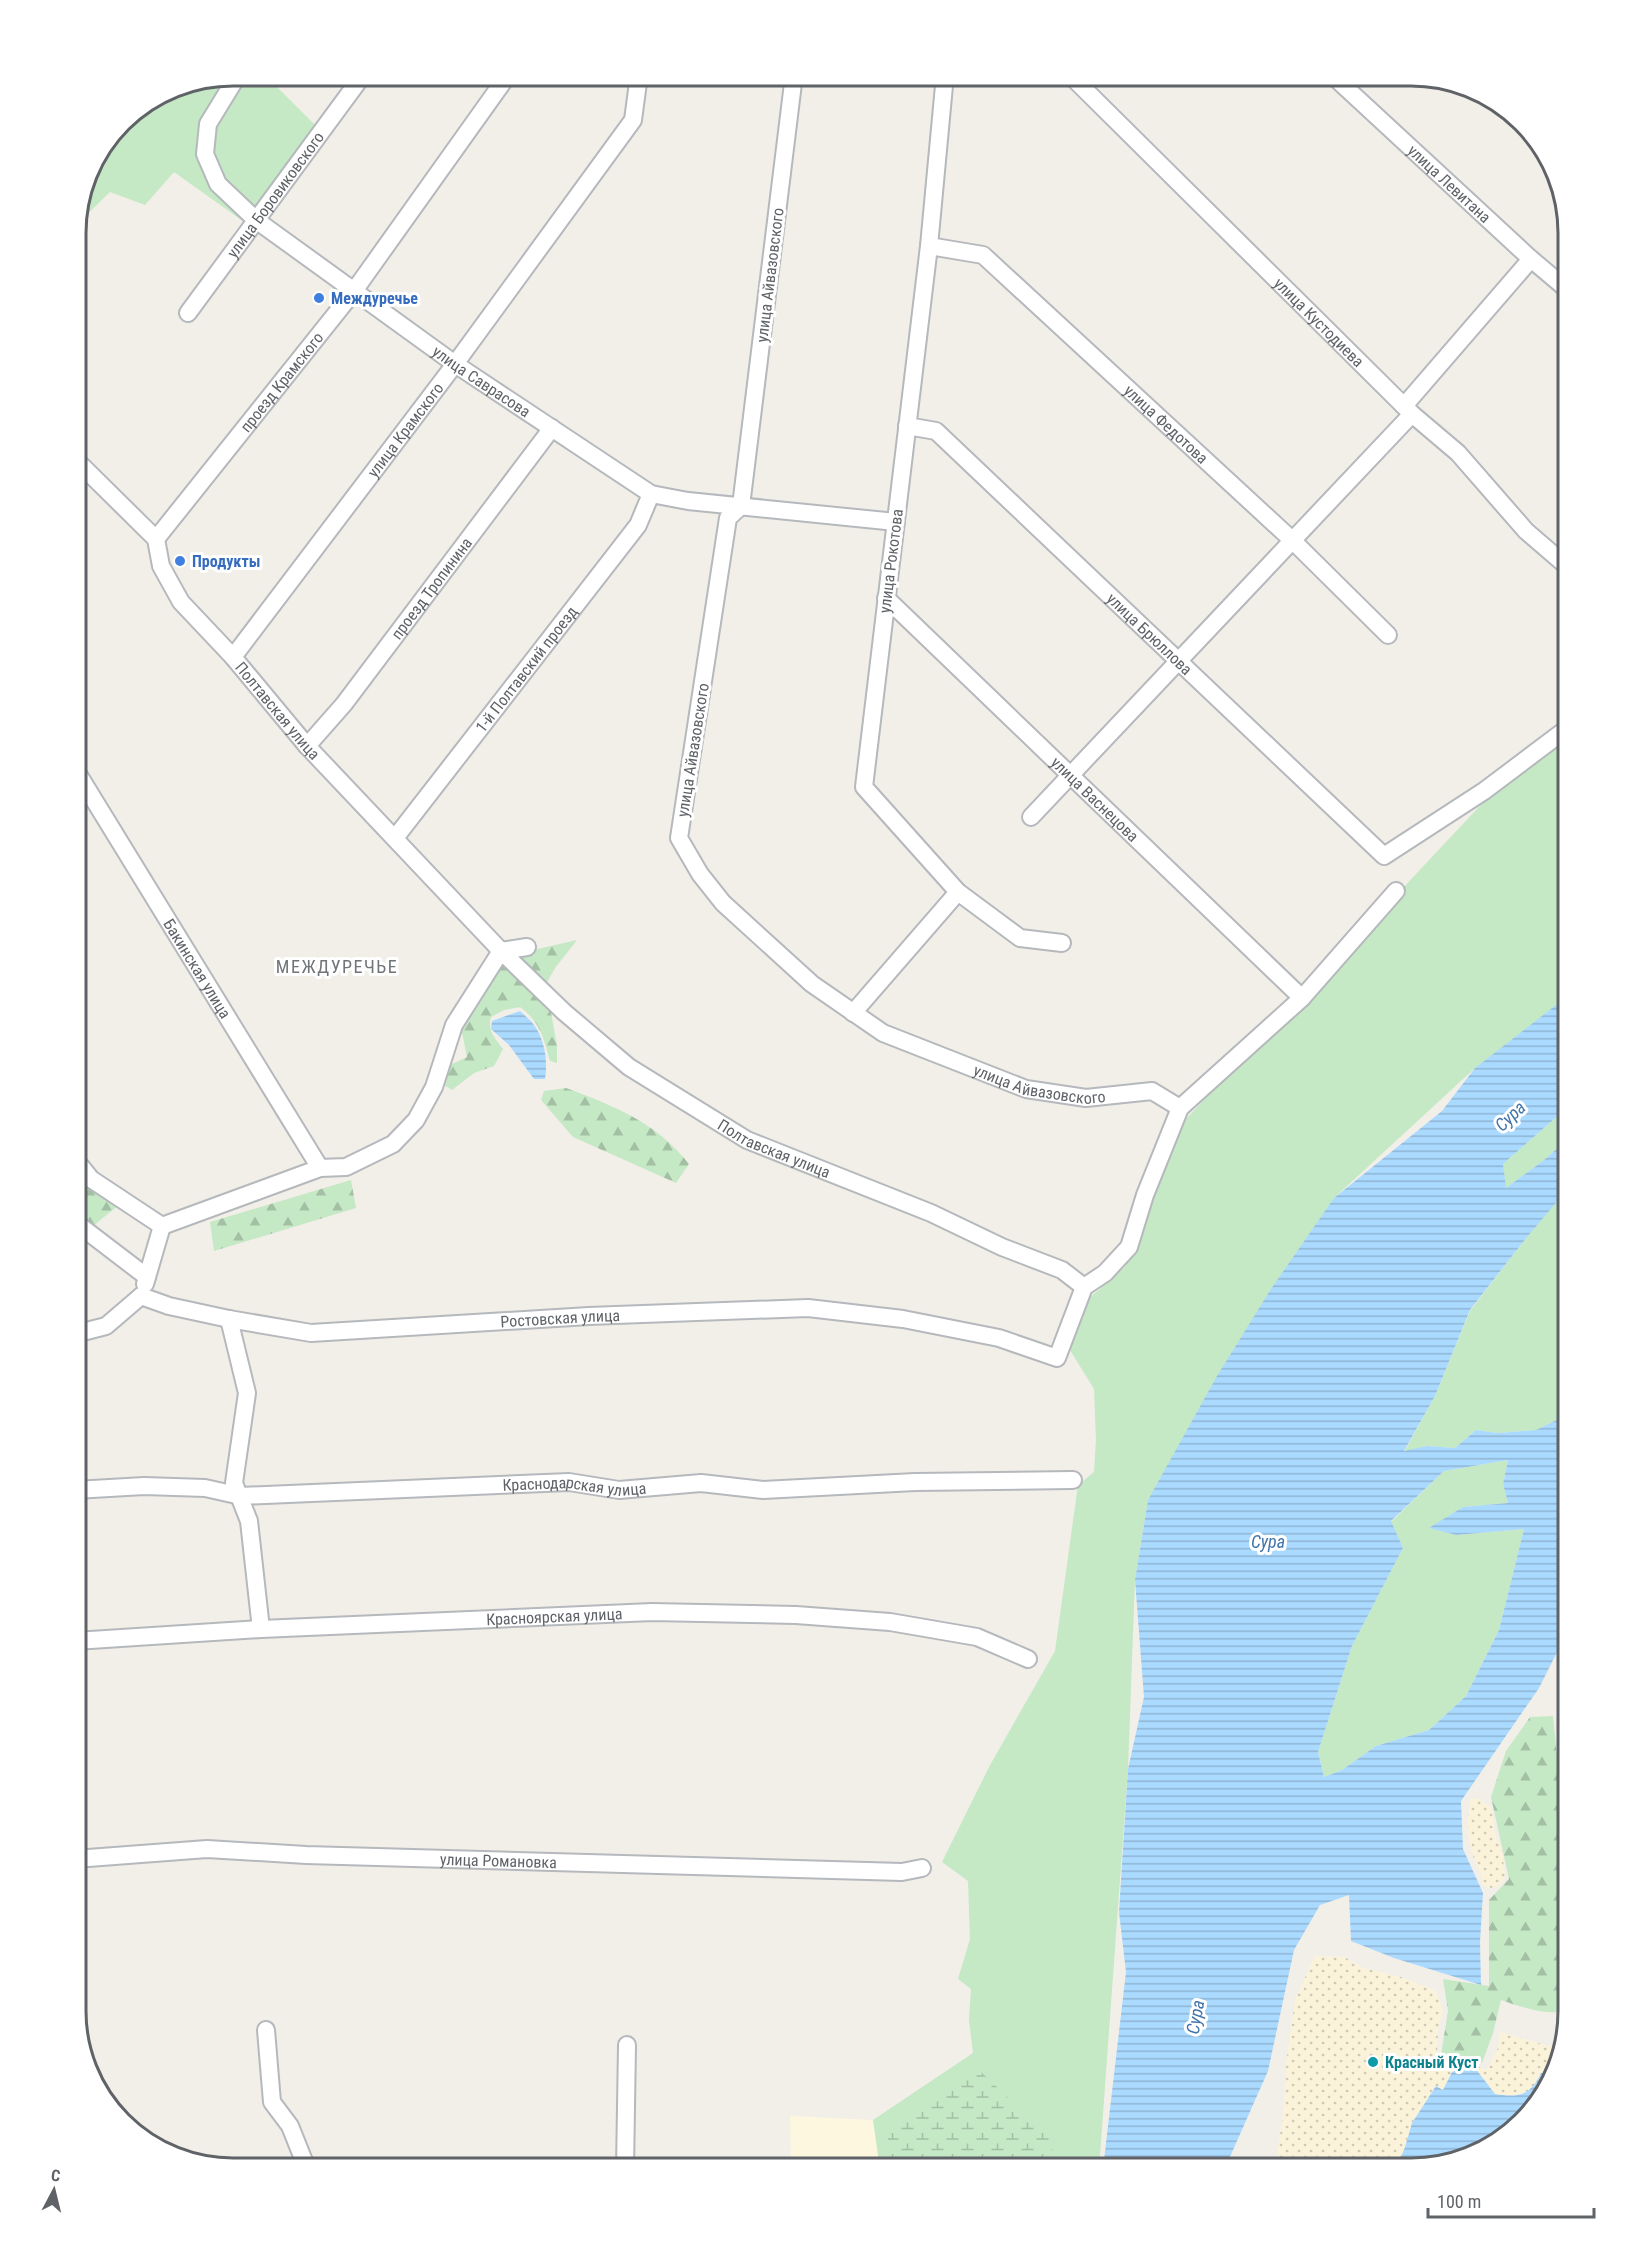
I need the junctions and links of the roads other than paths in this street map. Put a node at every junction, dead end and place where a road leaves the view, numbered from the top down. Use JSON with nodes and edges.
{"nodes":[{"id":1,"x":232,"y":85,"type":"edge"},
{"id":2,"x":356,"y":85,"type":"edge"},
{"id":3,"x":501,"y":85,"type":"edge"},
{"id":4,"x":638,"y":85,"type":"edge"},
{"id":5,"x":793,"y":85,"type":"edge"},
{"id":6,"x":944,"y":86,"type":"edge"},
{"id":7,"x":1081,"y":86,"type":"edge"},
{"id":8,"x":1344,"y":86,"type":"edge"},
{"id":9,"x":256,"y":220,"type":"junction"},
{"id":10,"x":928,"y":246,"type":"junction"},
{"id":11,"x":1531,"y":259,"type":"junction"},
{"id":12,"x":1558,"y":282,"type":"edge"},
{"id":13,"x":354,"y":291,"type":"junction"},
{"id":14,"x":188,"y":313,"type":"dead end"},
{"id":15,"x":455,"y":364,"type":"junction"},
{"id":16,"x":1408,"y":410,"type":"junction"},
{"id":17,"x":907,"y":426,"type":"junction"},
{"id":18,"x":552,"y":428,"type":"junction"},
{"id":19,"x":86,"y":470,"type":"edge"},
{"id":20,"x":651,"y":494,"type":"junction"},
{"id":21,"x":741,"y":506,"type":"junction"},
{"id":22,"x":896,"y":522,"type":"junction"},
{"id":23,"x":156,"y":538,"type":"junction"},
{"id":24,"x":1293,"y":540,"type":"junction"},
{"id":25,"x":1558,"y":559,"type":"edge"},
{"id":26,"x":886,"y":598,"type":"junction"},
{"id":27,"x":1388,"y":635,"type":"dead end"},
{"id":28,"x":233,"y":657,"type":"junction"},
{"id":29,"x":1179,"y":661,"type":"junction"},
{"id":30,"x":1558,"y":735,"type":"edge"},
{"id":31,"x":307,"y":746,"type":"junction"},
{"id":32,"x":1070,"y":776,"type":"junction"},
{"id":33,"x":86,"y":786,"type":"edge"},
{"id":34,"x":1031,"y":817,"type":"dead end"},
{"id":35,"x":395,"y":838,"type":"junction"},
{"id":36,"x":1396,"y":891,"type":"dead end"},
{"id":37,"x":958,"y":892,"type":"junction"},
{"id":38,"x":1062,"y":943,"type":"dead end"},
{"id":39,"x":528,"y":946,"type":"dead end"},
{"id":40,"x":501,"y":951,"type":"junction"},
{"id":41,"x":1302,"y":998,"type":"junction"},
{"id":42,"x":853,"y":1012,"type":"junction"},
{"id":43,"x":1180,"y":1108,"type":"junction"},
{"id":44,"x":320,"y":1168,"type":"junction"},
{"id":45,"x":85,"y":1172,"type":"edge"},
{"id":46,"x":162,"y":1226,"type":"junction"},
{"id":47,"x":85,"y":1230,"type":"edge"},
{"id":48,"x":147,"y":1277,"type":"junction"},
{"id":49,"x":1084,"y":1287,"type":"junction"},
{"id":50,"x":141,"y":1296,"type":"junction"},
{"id":51,"x":229,"y":1319,"type":"junction"},
{"id":52,"x":85,"y":1331,"type":"edge"},
{"id":53,"x":1073,"y":1480,"type":"dead end"},
{"id":54,"x":85,"y":1489,"type":"edge"},
{"id":55,"x":241,"y":1496,"type":"junction"},
{"id":56,"x":261,"y":1629,"type":"junction"},
{"id":57,"x":85,"y":1640,"type":"edge"},
{"id":58,"x":1028,"y":1659,"type":"dead end"},
{"id":59,"x":85,"y":1858,"type":"edge"},
{"id":60,"x":922,"y":1868,"type":"dead end"},
{"id":61,"x":266,"y":2030,"type":"dead end"},
{"id":62,"x":627,"y":2045,"type":"dead end"},
{"id":63,"x":303,"y":2158,"type":"edge"},
{"id":64,"x":625,"y":2158,"type":"edge"}],
"edges":[{"from":1,"to":9,"type":"street","name":"улица Саврасова"},
{"from":2,"to":9,"type":"street","name":"улица Боровиковского"},
{"from":3,"to":13,"type":"street","name":"проезд Крамского"},
{"from":4,"to":15,"type":"street","name":"улица Крамского"},
{"from":5,"to":21,"type":"street","name":"улица Айвазовского"},
{"from":6,"to":10,"type":"street","name":"улица Рокотова"},
{"from":7,"to":16,"type":"street","name":"улица Кустодиева"},
{"from":8,"to":11,"type":"street","name":"улица Левитана"},
{"from":9,"to":13,"type":"street","name":"улица Саврасова"},
{"from":9,"to":14,"type":"street","name":"улица Боровиковского"},
{"from":10,"to":17,"type":"street","name":"улица Рокотова"},
{"from":10,"to":24,"type":"street","name":"улица Федотова"},
{"from":11,"to":12,"type":"street","name":"улица Левитана"},
{"from":11,"to":16,"type":"street"},
{"from":13,"to":15,"type":"street","name":"улица Саврасова"},
{"from":13,"to":23,"type":"street","name":"проезд Крамского"},
{"from":15,"to":18,"type":"street","name":"улица Саврасова"},
{"from":15,"to":28,"type":"street","name":"улица Крамского"},
{"from":16,"to":24,"type":"street"},
{"from":16,"to":25,"type":"street","name":"улица Кустодиева"},
{"from":17,"to":22,"type":"street","name":"улица Рокотова"},
{"from":17,"to":29,"type":"street","name":"улица Брюллова"},
{"from":18,"to":20,"type":"street","name":"улица Саврасова"},
{"from":18,"to":31,"type":"street","name":"проезд Тропинина"},
{"from":19,"to":23,"type":"street"},
{"from":20,"to":21,"type":"street","name":"улица Саврасова"},
{"from":20,"to":35,"type":"street","name":"1-й Полтавский проезд"},
{"from":21,"to":22,"type":"street","name":"улица Саврасова"},
{"from":21,"to":42,"type":"street","name":"улица Айвазовского"},
{"from":22,"to":26,"type":"street","name":"улица Рокотова"},
{"from":23,"to":28,"type":"street","name":"Полтавская улица"},
{"from":24,"to":27,"type":"street","name":"улица Федотова"},
{"from":24,"to":29,"type":"street"},
{"from":26,"to":32,"type":"street","name":"улица Васнецова"},
{"from":26,"to":37,"type":"street","name":"улица Рокотова"},
{"from":28,"to":31,"type":"street","name":"Полтавская улица"},
{"from":29,"to":30,"type":"street","name":"улица Брюллова"},
{"from":29,"to":32,"type":"street"},
{"from":31,"to":35,"type":"street","name":"Полтавская улица"},
{"from":32,"to":34,"type":"street"},
{"from":32,"to":41,"type":"street","name":"улица Васнецова"},
{"from":33,"to":44,"type":"street","name":"Бакинская улица"},
{"from":35,"to":40,"type":"street","name":"Полтавская улица"},
{"from":36,"to":41,"type":"street"},
{"from":37,"to":38,"type":"street","name":"улица Рокотова"},
{"from":37,"to":42,"type":"street"},
{"from":39,"to":40,"type":"street"},
{"from":40,"to":44,"type":"street"},
{"from":40,"to":49,"type":"street","name":"Полтавская улица"},
{"from":41,"to":43,"type":"street"},
{"from":42,"to":43,"type":"street","name":"улица Айвазовского"},
{"from":43,"to":49,"type":"street"},
{"from":44,"to":46,"type":"street"},
{"from":45,"to":46,"type":"street"},
{"from":46,"to":48,"type":"street"},
{"from":47,"to":48,"type":"street"},
{"from":48,"to":50,"type":"street"},
{"from":49,"to":51,"type":"street","name":"Ростовская улица"},
{"from":50,"to":51,"type":"street","name":"Ростовская улица"},
{"from":50,"to":52,"type":"street"},
{"from":51,"to":55,"type":"street"},
{"from":53,"to":55,"type":"street","name":"Краснодарская улица"},
{"from":54,"to":55,"type":"street","name":"Краснодарская улица"},
{"from":55,"to":56,"type":"street"},
{"from":56,"to":57,"type":"street","name":"Красноярская улица"},
{"from":56,"to":58,"type":"street","name":"Красноярская улица"},
{"from":59,"to":60,"type":"street","name":"улица Романовка"},
{"from":61,"to":63,"type":"street"},
{"from":62,"to":64,"type":"street"}]}
